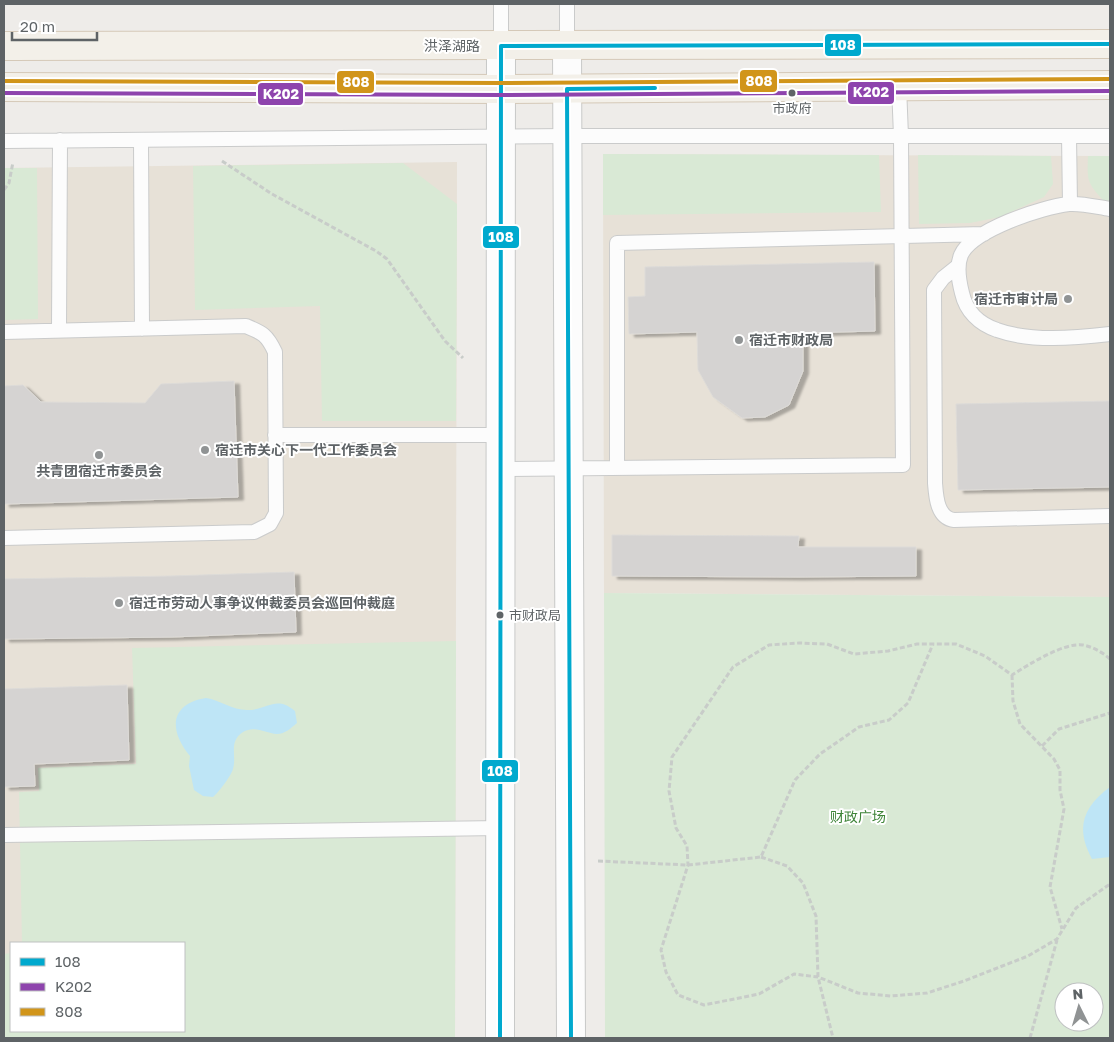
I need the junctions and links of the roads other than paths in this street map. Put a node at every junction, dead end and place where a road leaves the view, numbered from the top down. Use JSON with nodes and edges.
{"nodes":[{"id":1,"x":501,"y":4,"type":"edge"},
{"id":2,"x":567,"y":4,"type":"edge"},
{"id":3,"x":1110,"y":44,"type":"edge"},
{"id":4,"x":4,"y":46,"type":"edge"},
{"id":5,"x":501,"y":46,"type":"junction"},
{"id":6,"x":567,"y":46,"type":"junction"},
{"id":7,"x":1110,"y":85,"type":"edge"},
{"id":8,"x":899,"y":86,"type":"junction"},
{"id":9,"x":4,"y":87,"type":"edge"},
{"id":10,"x":567,"y":88,"type":"junction"},
{"id":11,"x":501,"y":89,"type":"junction"},
{"id":12,"x":501,"y":136,"type":"junction"},
{"id":13,"x":568,"y":136,"type":"junction"},
{"id":14,"x":901,"y":136,"type":"junction"},
{"id":15,"x":1069,"y":136,"type":"junction"},
{"id":16,"x":1110,"y":136,"type":"edge"},
{"id":17,"x":60,"y":140,"type":"junction"},
{"id":18,"x":141,"y":140,"type":"junction"},
{"id":19,"x":10,"y":141,"type":"edge"},
{"id":20,"x":1070,"y":204,"type":"junction"},
{"id":21,"x":1110,"y":209,"type":"edge"},
{"id":22,"x":984,"y":234,"type":"junction"},
{"id":23,"x":902,"y":236,"type":"junction"},
{"id":24,"x":958,"y":266,"type":"junction"},
{"id":25,"x":142,"y":329,"type":"junction"},
{"id":26,"x":60,"y":330,"type":"junction"},
{"id":27,"x":4,"y":332,"type":"edge"},
{"id":28,"x":1110,"y":334,"type":"edge"},
{"id":29,"x":275,"y":435,"type":"junction"},
{"id":30,"x":500,"y":435,"type":"junction"},
{"id":31,"x":569,"y":468,"type":"junction"},
{"id":32,"x":617,"y":468,"type":"junction"},
{"id":33,"x":501,"y":469,"type":"junction"},
{"id":34,"x":1110,"y":516,"type":"edge"},
{"id":35,"x":4,"y":538,"type":"edge"},
{"id":36,"x":500,"y":828,"type":"junction"},
{"id":37,"x":4,"y":834,"type":"edge"},
{"id":38,"x":500,"y":1038,"type":"edge"},
{"id":39,"x":571,"y":1038,"type":"edge"}],
"edges":[{"from":1,"to":5,"type":"lane"},
{"from":2,"to":6,"type":"lane"},
{"from":3,"to":6,"type":"main road","name":"洪泽湖路"},
{"from":4,"to":5,"type":"main road","name":"洪泽湖路"},
{"from":5,"to":6,"type":"main road","name":"洪泽湖路"},
{"from":5,"to":11,"type":"main road"},
{"from":6,"to":10,"type":"main road"},
{"from":7,"to":8,"type":"main road"},
{"from":8,"to":10,"type":"main road"},
{"from":8,"to":14,"type":"lane"},
{"from":9,"to":11,"type":"main road"},
{"from":10,"to":11,"type":"main road"},
{"from":10,"to":13,"type":"main road"},
{"from":11,"to":12,"type":"main road"},
{"from":12,"to":13,"type":"lane"},
{"from":12,"to":18,"type":"lane"},
{"from":12,"to":30,"type":"main road"},
{"from":13,"to":14,"type":"lane"},
{"from":13,"to":31,"type":"main road"},
{"from":14,"to":15,"type":"lane"},
{"from":14,"to":23,"type":"lane"},
{"from":15,"to":16,"type":"lane"},
{"from":15,"to":20,"type":"lane"},
{"from":17,"to":18,"type":"lane"},
{"from":17,"to":19,"type":"lane"},
{"from":17,"to":26,"type":"lane"},
{"from":18,"to":25,"type":"lane"},
{"from":20,"to":21,"type":"lane"},
{"from":20,"to":22,"type":"lane"},
{"from":22,"to":23,"type":"lane"},
{"from":22,"to":24,"type":"lane"},
{"from":23,"to":32,"type":"lane"},
{"from":23,"to":32,"type":"lane"},
{"from":24,"to":28,"type":"lane"},
{"from":24,"to":34,"type":"lane"},
{"from":25,"to":26,"type":"lane"},
{"from":25,"to":29,"type":"lane"},
{"from":26,"to":27,"type":"lane"},
{"from":29,"to":30,"type":"lane"},
{"from":29,"to":35,"type":"lane"},
{"from":30,"to":33,"type":"main road"},
{"from":31,"to":32,"type":"lane"},
{"from":31,"to":33,"type":"lane"},
{"from":31,"to":39,"type":"main road"},
{"from":33,"to":36,"type":"main road"},
{"from":36,"to":37,"type":"lane"},
{"from":36,"to":38,"type":"main road"}]}
